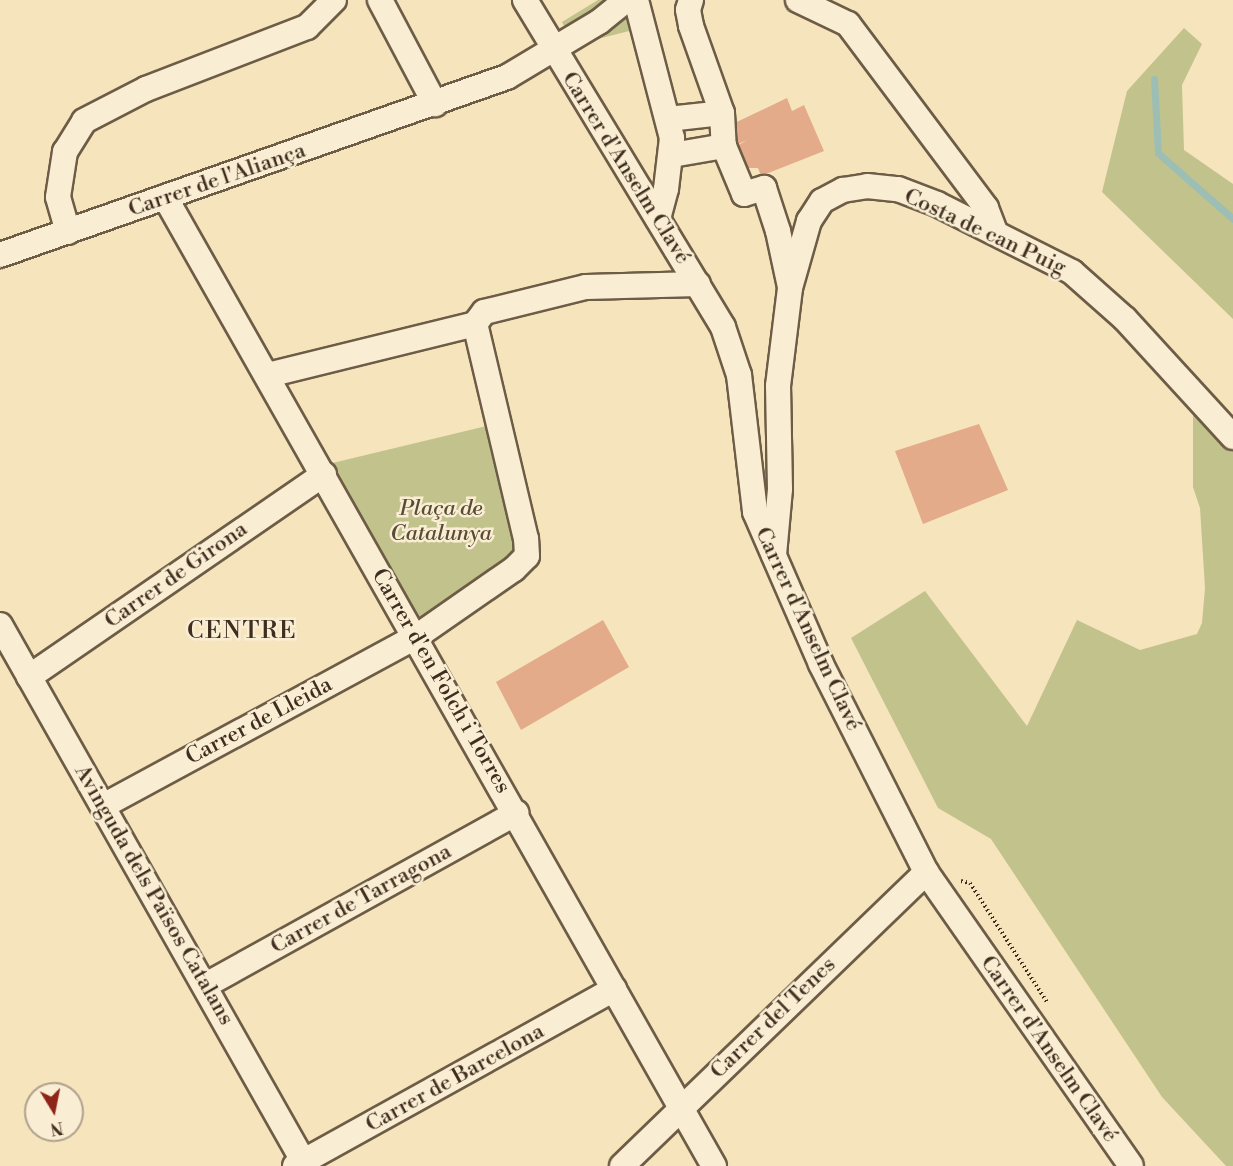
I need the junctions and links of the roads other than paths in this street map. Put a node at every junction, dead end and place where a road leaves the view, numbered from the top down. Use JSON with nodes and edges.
{"nodes":[{"id":1,"x":334,"y":0,"type":"edge"},
{"id":2,"x":380,"y":0,"type":"edge"},
{"id":3,"x":525,"y":0,"type":"edge"},
{"id":4,"x":626,"y":0,"type":"edge"},
{"id":5,"x":636,"y":0,"type":"edge"},
{"id":6,"x":691,"y":0,"type":"edge"},
{"id":7,"x":798,"y":0,"type":"edge"},
{"id":8,"x":552,"y":49,"type":"junction"},
{"id":9,"x":435,"y":104,"type":"junction"},
{"id":10,"x":722,"y":113,"type":"junction"},
{"id":11,"x":668,"y":119,"type":"junction"},
{"id":12,"x":724,"y":146,"type":"junction"},
{"id":13,"x":672,"y":155,"type":"junction"},
{"id":14,"x":165,"y":197,"type":"junction"},
{"id":15,"x":658,"y":219,"type":"junction"},
{"id":16,"x":68,"y":231,"type":"junction"},
{"id":17,"x":995,"y":232,"type":"junction"},
{"id":18,"x":0,"y":255,"type":"edge"},
{"id":19,"x":698,"y":284,"type":"junction"},
{"id":20,"x":790,"y":288,"type":"junction"},
{"id":21,"x":475,"y":324,"type":"junction"},
{"id":22,"x":268,"y":375,"type":"junction"},
{"id":23,"x":1233,"y":437,"type":"edge"},
{"id":24,"x":324,"y":474,"type":"junction"},
{"id":25,"x":773,"y":560,"type":"junction"},
{"id":26,"x":0,"y":625,"type":"edge"},
{"id":27,"x":416,"y":637,"type":"junction"},
{"id":28,"x":29,"y":677,"type":"junction"},
{"id":29,"x":103,"y":806,"type":"junction"},
{"id":30,"x":516,"y":813,"type":"junction"},
{"id":31,"x":926,"y":872,"type":"junction"},
{"id":32,"x":206,"y":985,"type":"junction"},
{"id":33,"x":614,"y":989,"type":"junction"},
{"id":34,"x":680,"y":1107,"type":"junction"},
{"id":35,"x":302,"y":1164,"type":"edge"},
{"id":36,"x":622,"y":1166,"type":"edge"},
{"id":37,"x":714,"y":1166,"type":"edge"},
{"id":38,"x":1131,"y":1166,"type":"edge"}],
"edges":[{"from":1,"to":16,"type":"street"},
{"from":2,"to":9,"type":"street"},
{"from":3,"to":8,"type":"street","name":"Carrer d'Anselm Clavé"},
{"from":4,"to":8,"type":"street","name":"Carrer de l'Aliança"},
{"from":5,"to":11,"type":"street"},
{"from":6,"to":10,"type":"street"},
{"from":7,"to":17,"type":"street"},
{"from":8,"to":9,"type":"street","name":"Carrer de l'Aliança"},
{"from":8,"to":15,"type":"street","name":"Carrer d'Anselm Clavé"},
{"from":9,"to":14,"type":"street","name":"Carrer de l'Aliança"},
{"from":10,"to":11,"type":"street"},
{"from":10,"to":12,"type":"street"},
{"from":11,"to":13,"type":"street"},
{"from":12,"to":13,"type":"street"},
{"from":12,"to":20,"type":"street"},
{"from":13,"to":15,"type":"street"},
{"from":14,"to":16,"type":"street","name":"Carrer de l'Aliança"},
{"from":14,"to":22,"type":"street","name":"Carrer d'en Folch i Torres"},
{"from":15,"to":19,"type":"street","name":"Carrer d'Anselm Clavé"},
{"from":16,"to":18,"type":"street","name":"Carrer de l'Aliança"},
{"from":17,"to":20,"type":"street","name":"Costa de can Puig"},
{"from":17,"to":23,"type":"street","name":"Costa de can Puig"},
{"from":19,"to":21,"type":"street"},
{"from":19,"to":25,"type":"street","name":"Carrer d'Anselm Clavé"},
{"from":20,"to":25,"type":"street","name":"Costa de can Puig"},
{"from":21,"to":22,"type":"street"},
{"from":21,"to":27,"type":"street"},
{"from":22,"to":24,"type":"street","name":"Carrer d'en Folch i Torres"},
{"from":24,"to":27,"type":"street","name":"Carrer d'en Folch i Torres"},
{"from":24,"to":28,"type":"street","name":"Carrer de Girona"},
{"from":25,"to":31,"type":"street","name":"Carrer d'Anselm Clavé"},
{"from":26,"to":28,"type":"street","name":"Avinguda dels Països Catalans"},
{"from":27,"to":29,"type":"street","name":"Carrer de Lleida"},
{"from":27,"to":30,"type":"street","name":"Carrer d'en Folch i Torres"},
{"from":28,"to":29,"type":"street","name":"Avinguda dels Països Catalans"},
{"from":29,"to":32,"type":"street","name":"Avinguda dels Països Catalans"},
{"from":30,"to":32,"type":"street","name":"Carrer de Tarragona"},
{"from":30,"to":33,"type":"street","name":"Carrer d'en Folch i Torres"},
{"from":31,"to":34,"type":"street","name":"Carrer del Tenes"},
{"from":31,"to":38,"type":"street","name":"Carrer d'Anselm Clavé"},
{"from":32,"to":35,"type":"street","name":"Avinguda dels Països Catalans"},
{"from":33,"to":34,"type":"street","name":"Carrer d'en Folch i Torres"},
{"from":33,"to":35,"type":"street","name":"Carrer de Barcelona"},
{"from":34,"to":36,"type":"street","name":"Carrer del Tenes"},
{"from":34,"to":37,"type":"street","name":"Carrer d'en Folch i Torres"}]}
